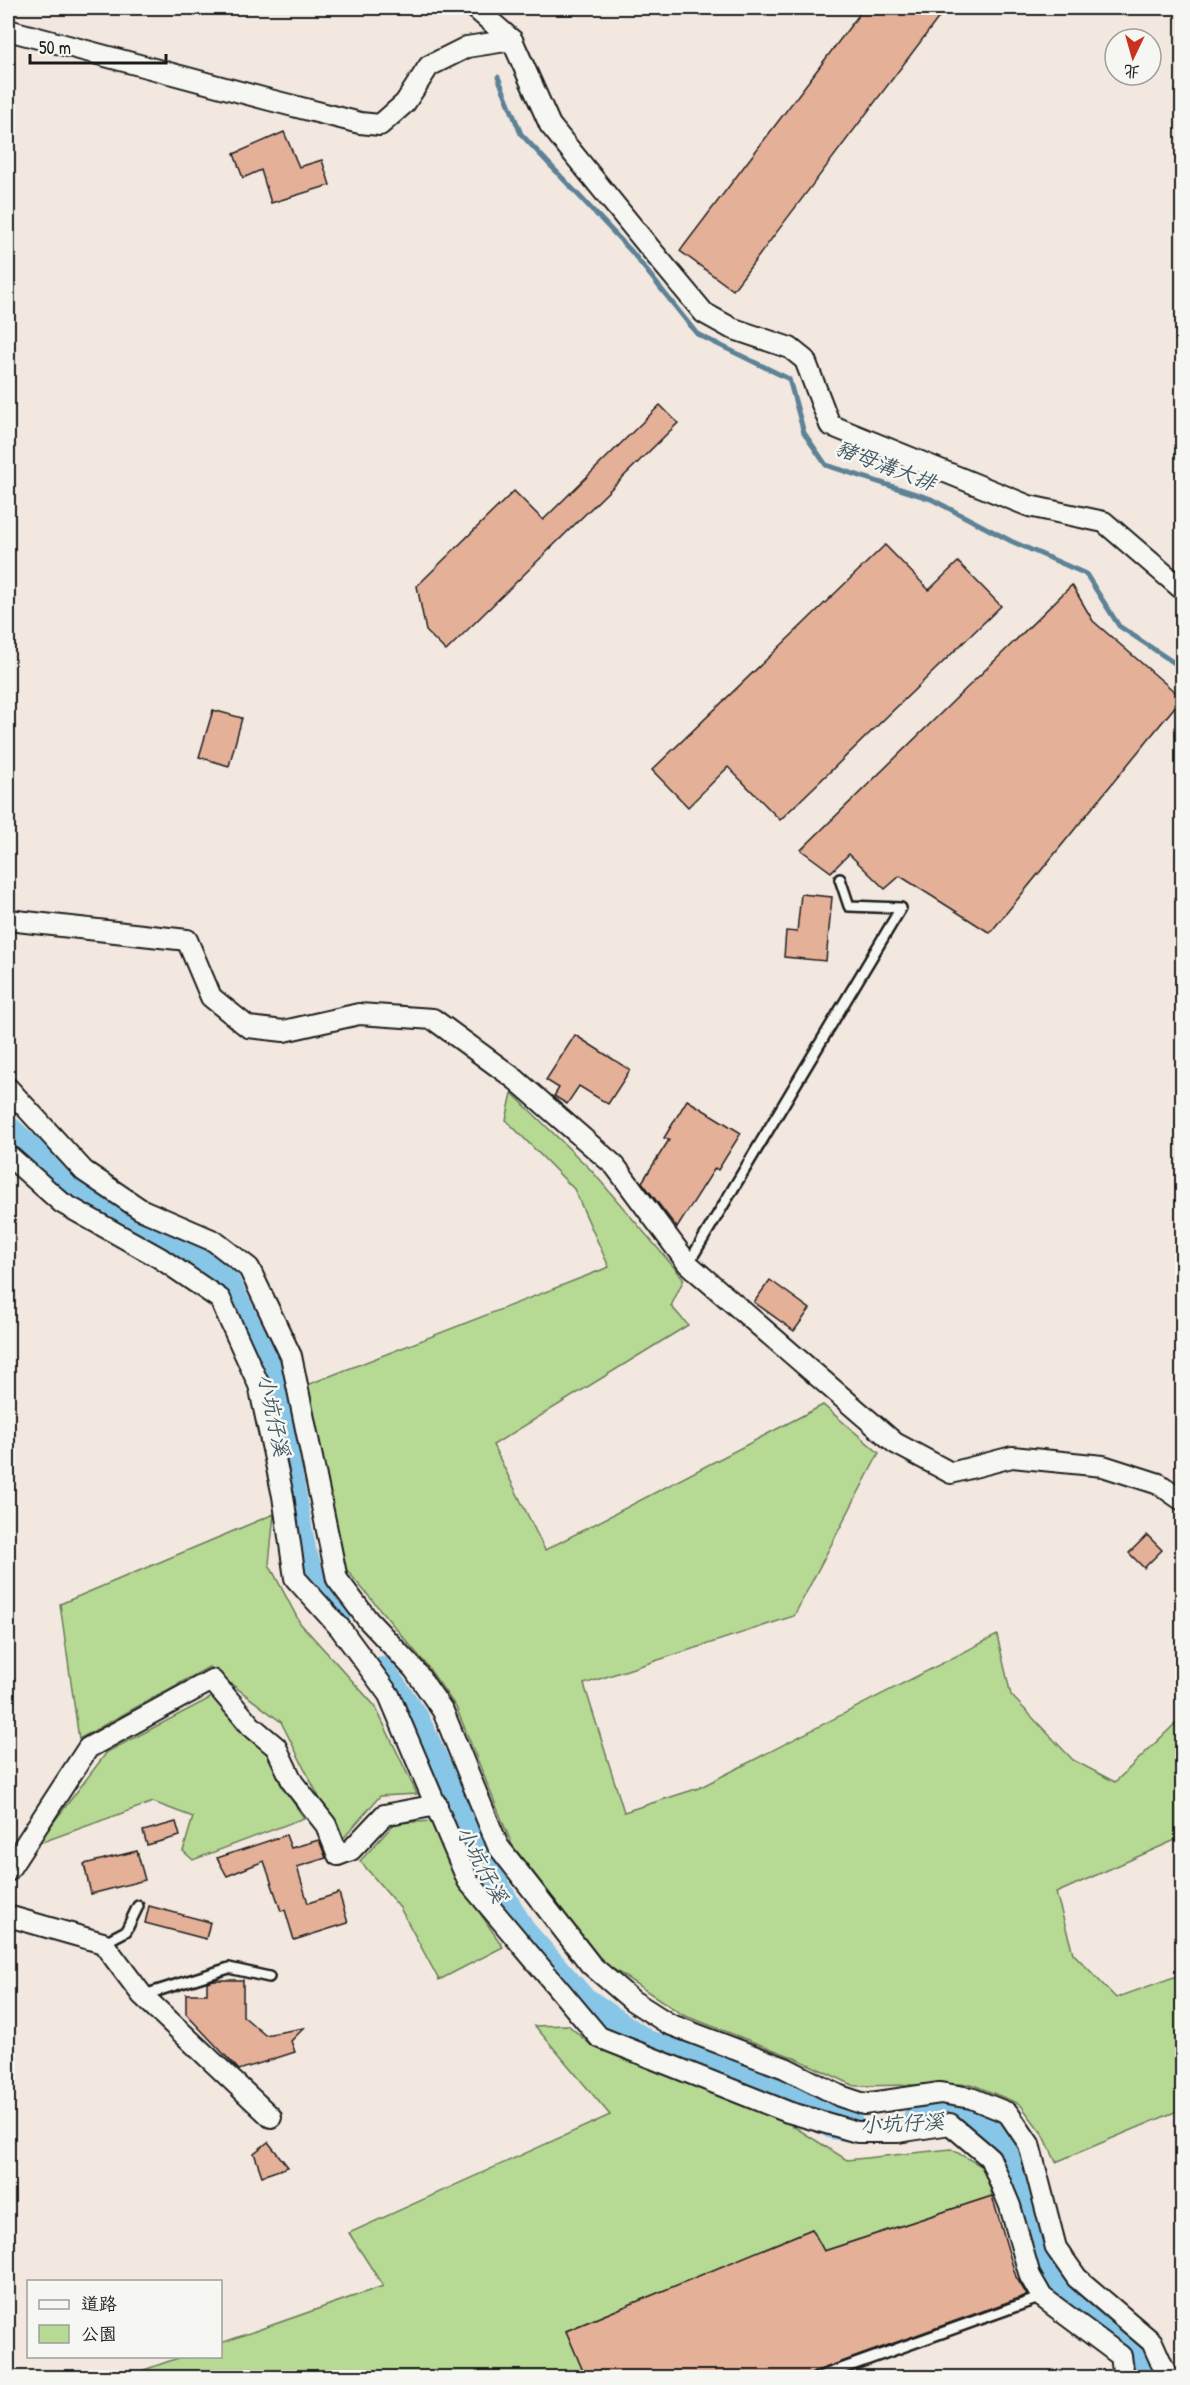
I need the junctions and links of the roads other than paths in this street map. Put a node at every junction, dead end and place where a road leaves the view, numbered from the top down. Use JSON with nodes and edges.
{"nodes":[{"id":1,"x":475,"y":8,"type":"edge"},
{"id":2,"x":8,"y":30,"type":"edge"},
{"id":3,"x":512,"y":40,"type":"junction"},
{"id":4,"x":1182,"y":589,"type":"edge"},
{"id":5,"x":840,"y":879,"type":"dead end"},
{"id":6,"x":8,"y":920,"type":"edge"},
{"id":7,"x":8,"y":1088,"type":"edge"},
{"id":8,"x":8,"y":1155,"type":"edge"},
{"id":9,"x":688,"y":1264,"type":"junction"},
{"id":10,"x":1182,"y":1500,"type":"edge"},
{"id":11,"x":437,"y":1805,"type":"junction"},
{"id":12,"x":8,"y":1870,"type":"edge"},
{"id":13,"x":138,"y":1906,"type":"dead end"},
{"id":14,"x":8,"y":1916,"type":"edge"},
{"id":15,"x":103,"y":1943,"type":"junction"},
{"id":16,"x":269,"y":1977,"type":"dead end"},
{"id":17,"x":142,"y":1995,"type":"junction"},
{"id":18,"x":271,"y":2117,"type":"dead end"},
{"id":19,"x":1042,"y":2297,"type":"junction"},
{"id":20,"x":816,"y":2378,"type":"edge"},
{"id":21,"x":1124,"y":2378,"type":"edge"},
{"id":22,"x":1168,"y":2378,"type":"edge"}],
"edges":[{"from":1,"to":3,"type":"street"},
{"from":2,"to":3,"type":"street"},
{"from":3,"to":4,"type":"street"},
{"from":5,"to":9,"type":"lane"},
{"from":6,"to":9,"type":"street"},
{"from":7,"to":22,"type":"street"},
{"from":8,"to":11,"type":"street"},
{"from":9,"to":10,"type":"street"},
{"from":11,"to":12,"type":"street"},
{"from":11,"to":19,"type":"street"},
{"from":13,"to":15,"type":"lane"},
{"from":14,"to":15,"type":"street"},
{"from":15,"to":17,"type":"street"},
{"from":16,"to":17,"type":"lane"},
{"from":17,"to":18,"type":"street"},
{"from":19,"to":20,"type":"lane"},
{"from":19,"to":21,"type":"street"}]}
